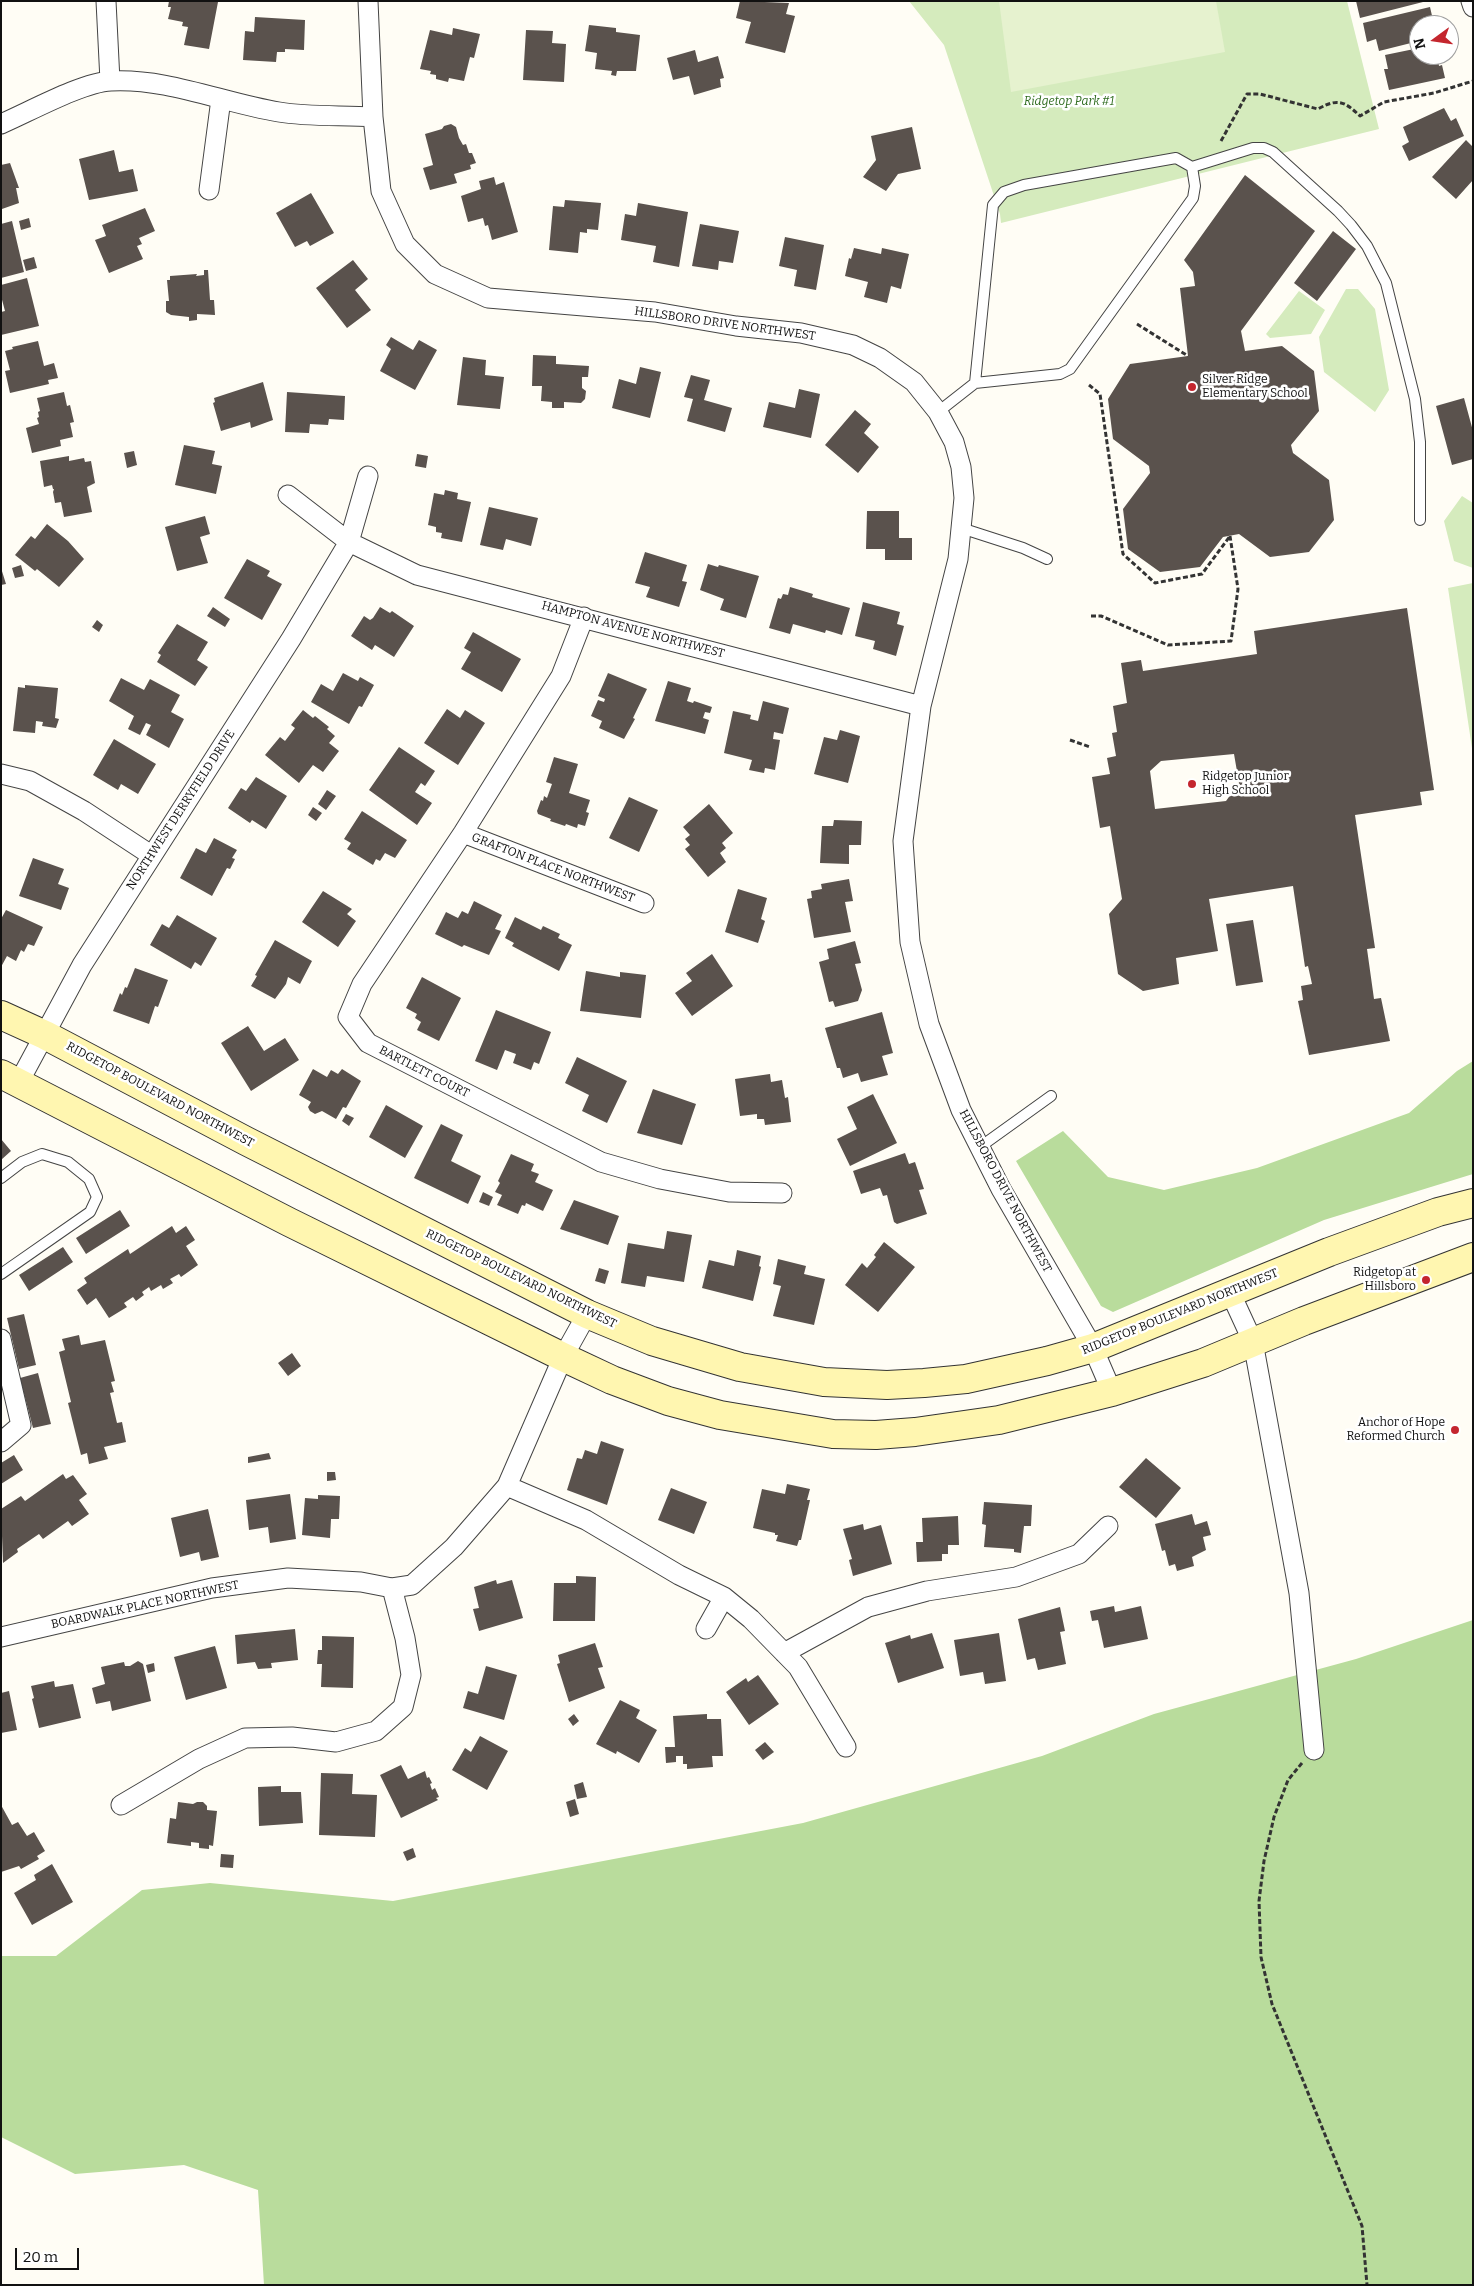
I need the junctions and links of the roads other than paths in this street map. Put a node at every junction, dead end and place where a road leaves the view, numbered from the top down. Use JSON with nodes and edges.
{"nodes":[{"id":1,"x":106,"y":1,"type":"edge"},
{"id":2,"x":368,"y":1,"type":"edge"},
{"id":3,"x":1471,"y":1,"type":"edge"},
{"id":4,"x":1473,"y":7,"type":"edge"},
{"id":5,"x":110,"y":81,"type":"junction"},
{"id":6,"x":221,"y":99,"type":"junction"},
{"id":7,"x":374,"y":117,"type":"junction"},
{"id":8,"x":1,"y":124,"type":"edge"},
{"id":9,"x":1192,"y":167,"type":"junction"},
{"id":10,"x":210,"y":190,"type":"dead end"},
{"id":11,"x":975,"y":383,"type":"junction"},
{"id":12,"x":938,"y":412,"type":"junction"},
{"id":13,"x":368,"y":476,"type":"dead end"},
{"id":14,"x":288,"y":495,"type":"dead end"},
{"id":15,"x":1420,"y":520,"type":"dead end"},
{"id":16,"x":961,"y":528,"type":"junction"},
{"id":17,"x":349,"y":542,"type":"junction"},
{"id":18,"x":1047,"y":559,"type":"dead end"},
{"id":19,"x":584,"y":617,"type":"junction"},
{"id":20,"x":921,"y":706,"type":"junction"},
{"id":21,"x":1,"y":774,"type":"edge"},
{"id":22,"x":462,"y":833,"type":"junction"},
{"id":23,"x":151,"y":855,"type":"junction"},
{"id":24,"x":644,"y":903,"type":"dead end"},
{"id":25,"x":1,"y":1015,"type":"edge"},
{"id":26,"x":45,"y":1035,"type":"junction"},
{"id":27,"x":10,"y":1078,"type":"edge"},
{"id":28,"x":1051,"y":1096,"type":"dead end"},
{"id":29,"x":980,"y":1147,"type":"junction"},
{"id":30,"x":1,"y":1178,"type":"edge"},
{"id":31,"x":782,"y":1193,"type":"dead end"},
{"id":32,"x":1473,"y":1203,"type":"edge"},
{"id":33,"x":1473,"y":1257,"type":"edge"},
{"id":34,"x":1,"y":1274,"type":"edge"},
{"id":35,"x":1230,"y":1292,"type":"junction"},
{"id":36,"x":587,"y":1314,"type":"junction"},
{"id":37,"x":1,"y":1339,"type":"edge"},
{"id":38,"x":1253,"y":1342,"type":"junction"},
{"id":39,"x":1092,"y":1348,"type":"junction"},
{"id":40,"x":563,"y":1357,"type":"junction"},
{"id":41,"x":1112,"y":1392,"type":"junction"},
{"id":42,"x":1,"y":1442,"type":"edge"},
{"id":43,"x":507,"y":1486,"type":"junction"},
{"id":44,"x":1108,"y":1526,"type":"dead end"},
{"id":45,"x":392,"y":1588,"type":"junction"},
{"id":46,"x":724,"y":1597,"type":"junction"},
{"id":47,"x":706,"y":1629,"type":"dead end"},
{"id":48,"x":1,"y":1637,"type":"edge"},
{"id":49,"x":784,"y":1653,"type":"junction"},
{"id":50,"x":846,"y":1747,"type":"dead end"},
{"id":51,"x":1314,"y":1750,"type":"road end"},
{"id":52,"x":121,"y":1805,"type":"dead end"}],
"edges":[{"from":1,"to":5,"type":"street"},
{"from":2,"to":7,"type":"street","name":"HILLSBORO DRIVE NORTHWEST"},
{"from":3,"to":4,"type":"street"},
{"from":5,"to":6,"type":"street"},
{"from":5,"to":8,"type":"street"},
{"from":6,"to":7,"type":"street"},
{"from":6,"to":10,"type":"street"},
{"from":7,"to":12,"type":"street","name":"HILLSBORO DRIVE NORTHWEST"},
{"from":9,"to":11,"type":"lane"},
{"from":9,"to":11,"type":"lane"},
{"from":9,"to":15,"type":"lane"},
{"from":11,"to":12,"type":"lane"},
{"from":12,"to":16,"type":"street","name":"HILLSBORO DRIVE NORTHWEST"},
{"from":13,"to":17,"type":"street","name":"NORTHWEST DERRYFIELD DRIVE"},
{"from":14,"to":17,"type":"street","name":"HAMPTON AVENUE NORTHWEST"},
{"from":16,"to":18,"type":"lane"},
{"from":16,"to":20,"type":"street","name":"HILLSBORO DRIVE NORTHWEST"},
{"from":17,"to":19,"type":"street","name":"HAMPTON AVENUE NORTHWEST"},
{"from":17,"to":23,"type":"street","name":"NORTHWEST DERRYFIELD DRIVE"},
{"from":19,"to":20,"type":"street","name":"HAMPTON AVENUE NORTHWEST"},
{"from":19,"to":22,"type":"street","name":"BARTLETT COURT"},
{"from":20,"to":29,"type":"street","name":"HILLSBORO DRIVE NORTHWEST"},
{"from":21,"to":23,"type":"street"},
{"from":22,"to":24,"type":"street","name":"GRAFTON PLACE NORTHWEST"},
{"from":22,"to":31,"type":"street","name":"BARTLETT COURT"},
{"from":23,"to":26,"type":"street","name":"NORTHWEST DERRYFIELD DRIVE"},
{"from":25,"to":26,"type":"main road","name":"RIDGETOP BOULEVARD NORTHWEST"},
{"from":26,"to":27,"type":"street","name":"NORTHWEST DERRYFIELD DRIVE"},
{"from":26,"to":36,"type":"main road","name":"RIDGETOP BOULEVARD NORTHWEST"},
{"from":27,"to":40,"type":"main road"},
{"from":28,"to":29,"type":"lane"},
{"from":29,"to":39,"type":"street","name":"HILLSBORO DRIVE NORTHWEST"},
{"from":30,"to":34,"type":"lane"},
{"from":32,"to":35,"type":"main road","name":"RIDGETOP BOULEVARD NORTHWEST"},
{"from":33,"to":38,"type":"main road"},
{"from":35,"to":38,"type":"street"},
{"from":35,"to":39,"type":"main road","name":"RIDGETOP BOULEVARD NORTHWEST"},
{"from":36,"to":39,"type":"main road","name":"RIDGETOP BOULEVARD NORTHWEST"},
{"from":36,"to":40,"type":"street","name":"BOARDWALK PLACE NORTHWEST"},
{"from":37,"to":42,"type":"street"},
{"from":38,"to":41,"type":"main road"},
{"from":38,"to":51,"type":"street"},
{"from":39,"to":41,"type":"street","name":"HILLSBORO DRIVE NORTHWEST"},
{"from":40,"to":41,"type":"main road"},
{"from":40,"to":43,"type":"street","name":"BOARDWALK PLACE NORTHWEST"},
{"from":43,"to":45,"type":"street","name":"BOARDWALK PLACE NORTHWEST"},
{"from":43,"to":46,"type":"street"},
{"from":44,"to":49,"type":"street"},
{"from":45,"to":48,"type":"street","name":"BOARDWALK PLACE NORTHWEST"},
{"from":45,"to":52,"type":"street"},
{"from":46,"to":47,"type":"street"},
{"from":46,"to":49,"type":"street"},
{"from":49,"to":50,"type":"street"}]}
